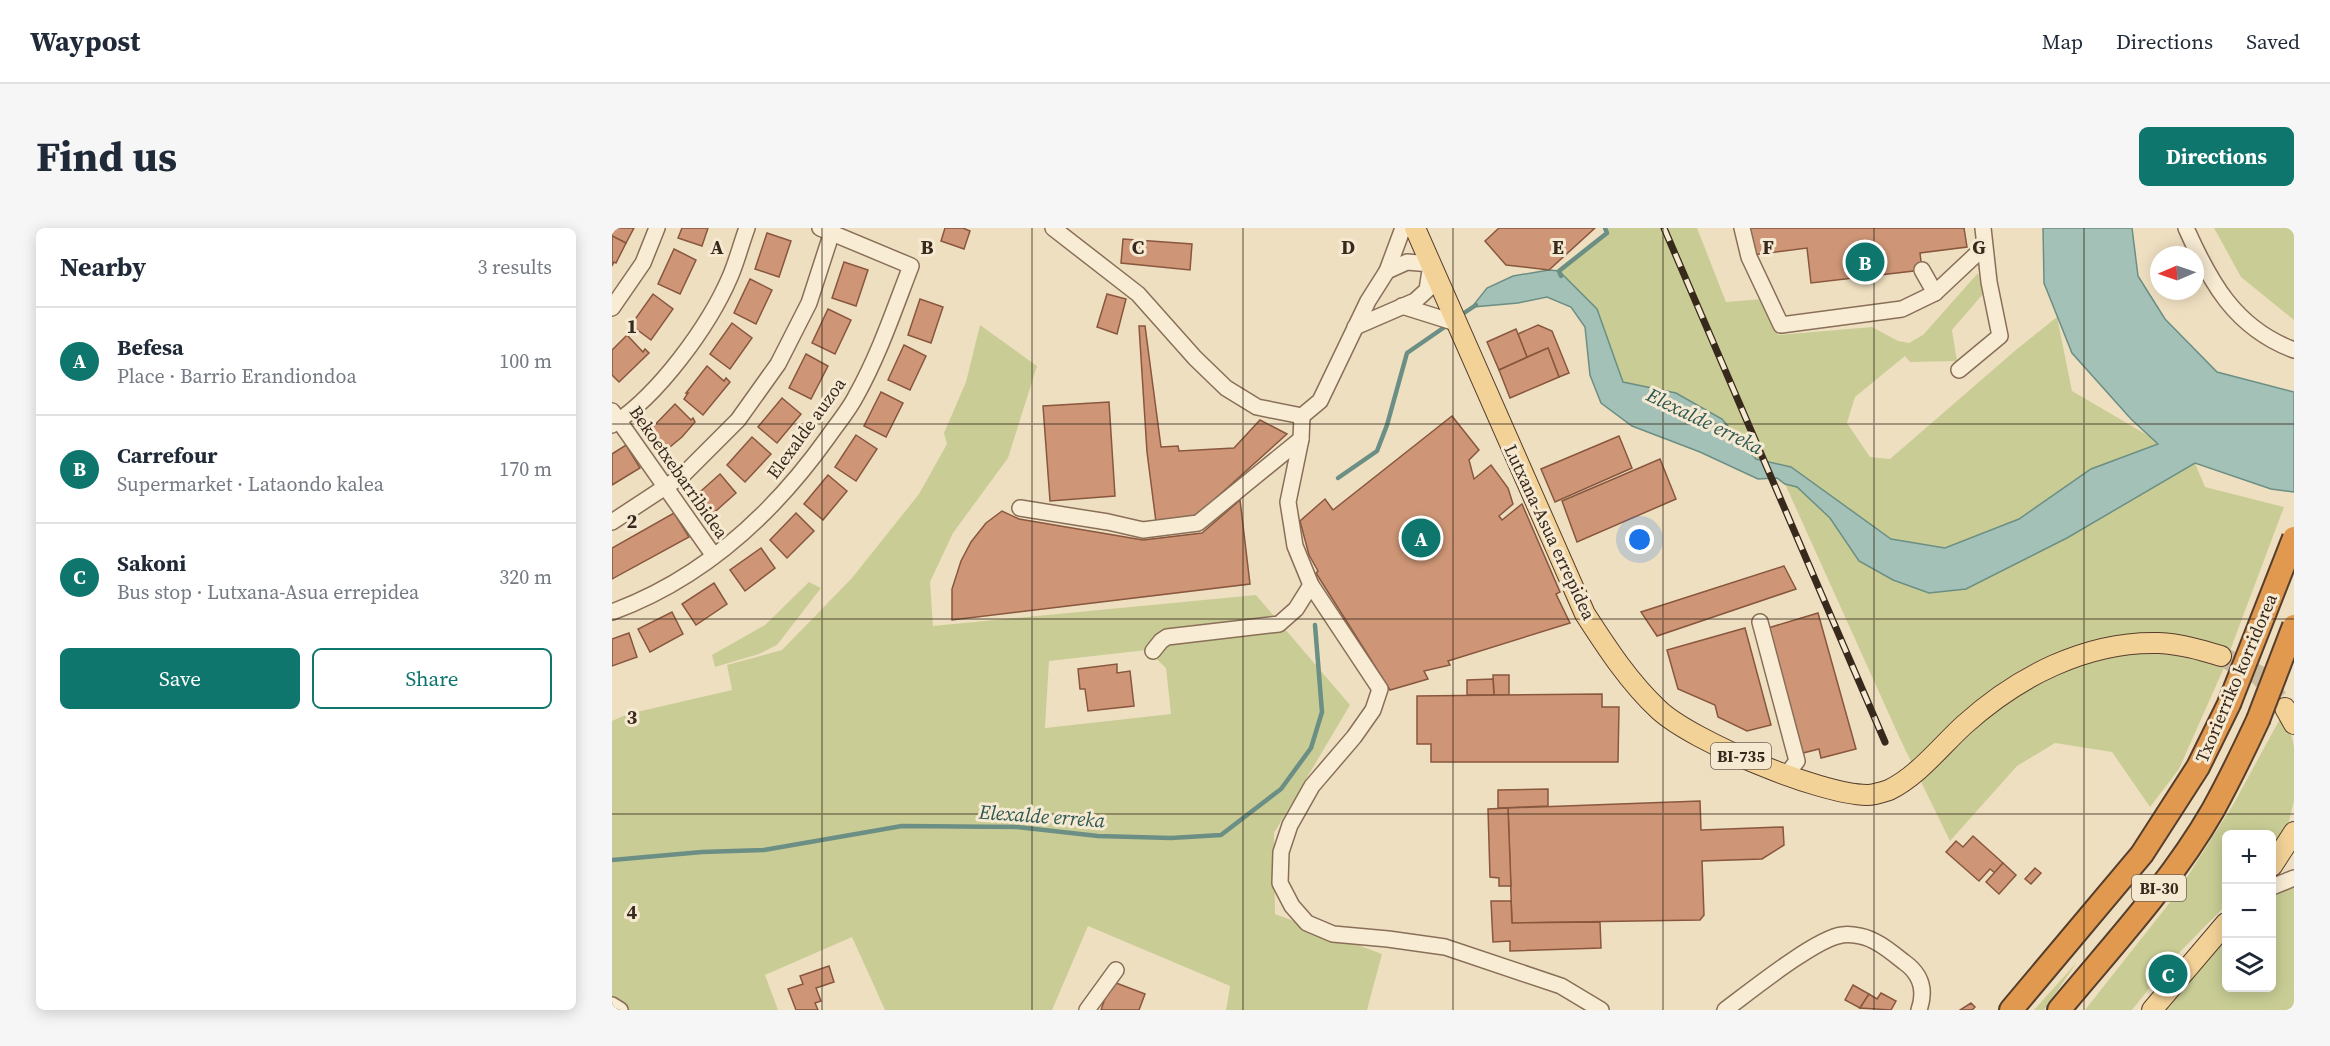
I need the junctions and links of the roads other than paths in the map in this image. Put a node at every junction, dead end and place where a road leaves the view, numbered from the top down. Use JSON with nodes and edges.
{"nodes":[{"id":1,"x":657,"y":228,"type":"edge"},
{"id":2,"x":747,"y":228,"type":"edge"},
{"id":3,"x":1053,"y":228,"type":"edge"},
{"id":4,"x":1402,"y":228,"type":"edge"},
{"id":5,"x":1415,"y":228,"type":"edge"},
{"id":6,"x":1742,"y":228,"type":"edge"},
{"id":7,"x":1983,"y":228,"type":"edge"},
{"id":8,"x":2186,"y":228,"type":"edge"},
{"id":9,"x":826,"y":230,"type":"edge"},
{"id":10,"x":1984,"y":247,"type":"junction"},
{"id":11,"x":1431,"y":264,"type":"junction"},
{"id":12,"x":1922,"y":270,"type":"dead end"},
{"id":13,"x":1387,"y":271,"type":"junction"},
{"id":14,"x":1935,"y":293,"type":"junction"},
{"id":15,"x":1402,"y":306,"type":"junction"},
{"id":16,"x":612,"y":308,"type":"edge"},
{"id":17,"x":1456,"y":323,"type":"junction"},
{"id":18,"x":1355,"y":327,"type":"junction"},
{"id":19,"x":2294,"y":351,"type":"edge"},
{"id":20,"x":1959,"y":370,"type":"dead end"},
{"id":21,"x":1302,"y":416,"type":"junction"},
{"id":22,"x":614,"y":419,"type":"edge"},
{"id":23,"x":1301,"y":439,"type":"junction"},
{"id":24,"x":666,"y":488,"type":"junction"},
{"id":25,"x":1020,"y":508,"type":"dead end"},
{"id":26,"x":612,"y":522,"type":"edge"},
{"id":27,"x":2294,"y":538,"type":"edge"},
{"id":28,"x":714,"y":556,"type":"junction"},
{"id":29,"x":1311,"y":585,"type":"junction"},
{"id":30,"x":612,"y":612,"type":"edge"},
{"id":31,"x":1760,"y":622,"type":"dead end"},
{"id":32,"x":2294,"y":626,"type":"edge"},
{"id":33,"x":1153,"y":651,"type":"dead end"},
{"id":34,"x":2221,"y":656,"type":"tunnel mouth"},
{"id":35,"x":1787,"y":774,"type":"junction"},
{"id":36,"x":2294,"y":832,"type":"edge"},
{"id":37,"x":2276,"y":859,"type":"edge"},
{"id":38,"x":2294,"y":878,"type":"edge"},
{"id":39,"x":2276,"y":885,"type":"edge"},
{"id":40,"x":2222,"y":928,"type":"edge"},
{"id":41,"x":1116,"y":970,"type":"dead end"},
{"id":42,"x":612,"y":1005,"type":"edge"},
{"id":43,"x":620,"y":1010,"type":"edge"},
{"id":44,"x":1087,"y":1010,"type":"edge"},
{"id":45,"x":1601,"y":1010,"type":"edge"},
{"id":46,"x":1725,"y":1010,"type":"edge"},
{"id":47,"x":1919,"y":1010,"type":"edge"},
{"id":48,"x":2011,"y":1010,"type":"edge"},
{"id":49,"x":2059,"y":1010,"type":"edge"},
{"id":50,"x":2152,"y":1010,"type":"edge"}],
"edges":[{"from":1,"to":16,"type":"street"},
{"from":2,"to":22,"type":"street"},
{"from":3,"to":21,"type":"street"},
{"from":4,"to":13,"type":"street"},
{"from":5,"to":11,"type":"main road","number":"BI-735"},
{"from":6,"to":14,"type":"street"},
{"from":7,"to":10,"type":"street"},
{"from":8,"to":19,"type":"street"},
{"from":9,"to":24,"type":"street"},
{"from":9,"to":28,"type":"street","name":"Elexalde auzoa"},
{"from":10,"to":14,"type":"street"},
{"from":10,"to":20,"type":"street"},
{"from":11,"to":13,"type":"street"},
{"from":11,"to":15,"type":"street"},
{"from":11,"to":17,"type":"main road","number":"BI-735"},
{"from":12,"to":14,"type":"street"},
{"from":13,"to":18,"type":"street"},
{"from":15,"to":17,"type":"street"},
{"from":15,"to":18,"type":"street"},
{"from":17,"to":35,"type":"main road","name":"Lutxana-Asua errepidea","number":"BI-735"},
{"from":18,"to":21,"type":"street"},
{"from":21,"to":23,"type":"street"},
{"from":22,"to":24,"type":"street","name":"Bekoetxebarribidea"},
{"from":23,"to":25,"type":"street"},
{"from":23,"to":29,"type":"street"},
{"from":24,"to":26,"type":"street"},
{"from":24,"to":28,"type":"street","name":"Bekoetxebarribidea"},
{"from":27,"to":48,"type":"highway","name":"Txorierriko korridorea","number":"BI-30","bridge":true},
{"from":28,"to":30,"type":"street","name":"Elexalde auzoa"},
{"from":29,"to":33,"type":"street"},
{"from":29,"to":45,"type":"street"},
{"from":31,"to":35,"type":"street"},
{"from":32,"to":49,"type":"highway","name":"Txorierriko korridorea","number":"BI-30","bridge":true},
{"from":34,"to":35,"type":"main road","name":"Lutxana-Asua errepidea","number":"BI-735"},
{"from":36,"to":37,"type":"main road"},
{"from":38,"to":39,"type":"street"},
{"from":40,"to":50,"type":"main road"},
{"from":41,"to":44,"type":"street"},
{"from":42,"to":43,"type":"street"},
{"from":46,"to":47,"type":"street"}]}
